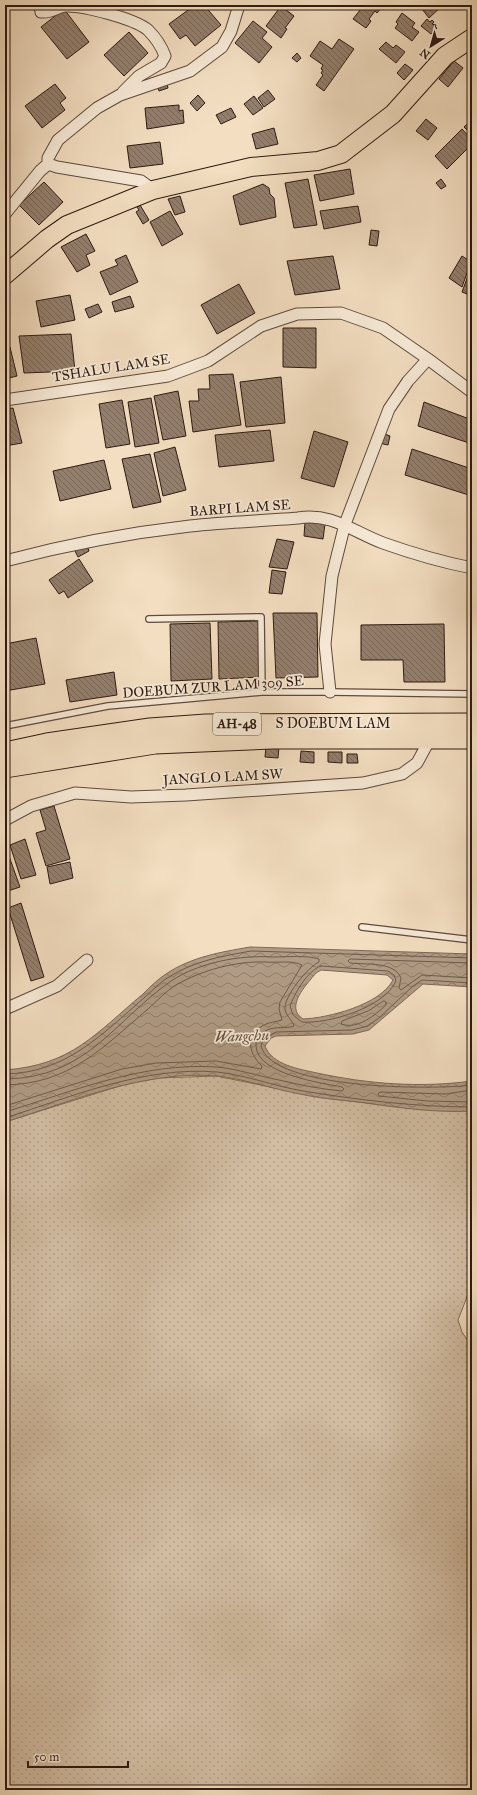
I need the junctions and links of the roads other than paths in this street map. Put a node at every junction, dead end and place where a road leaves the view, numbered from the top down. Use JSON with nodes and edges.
{"nodes":[{"id":1,"x":40,"y":5,"type":"edge"},
{"id":2,"x":239,"y":5,"type":"edge"},
{"id":3,"x":472,"y":38,"type":"edge"},
{"id":4,"x":120,"y":95,"type":"junction"},
{"id":5,"x":48,"y":164,"type":"junction"},
{"id":6,"x":153,"y":190,"type":"junction"},
{"id":7,"x":5,"y":214,"type":"edge"},
{"id":8,"x":5,"y":275,"type":"edge"},
{"id":9,"x":428,"y":359,"type":"junction"},
{"id":10,"x":472,"y":392,"type":"edge"},
{"id":11,"x":5,"y":400,"type":"edge"},
{"id":12,"x":345,"y":524,"type":"junction"},
{"id":13,"x":5,"y":561,"type":"edge"},
{"id":14,"x":472,"y":568,"type":"edge"},
{"id":15,"x":149,"y":619,"type":"dead end"},
{"id":16,"x":262,"y":692,"type":"junction"},
{"id":17,"x":330,"y":692,"type":"junction"},
{"id":18,"x":472,"y":694,"type":"edge"},
{"id":19,"x":472,"y":722,"type":"edge"},
{"id":20,"x":5,"y":726,"type":"edge"},
{"id":21,"x":430,"y":739,"type":"junction"},
{"id":22,"x":472,"y":739,"type":"edge"},
{"id":23,"x":5,"y":752,"type":"edge"},
{"id":24,"x":5,"y":768,"type":"edge"},
{"id":25,"x":5,"y":820,"type":"edge"},
{"id":26,"x":362,"y":927,"type":"dead end"},
{"id":27,"x":472,"y":940,"type":"edge"},
{"id":28,"x":88,"y":960,"type":"dead end"},
{"id":29,"x":5,"y":1009,"type":"edge"}],
"edges":[{"from":1,"to":4,"type":"street"},
{"from":2,"to":4,"type":"street"},
{"from":3,"to":6,"type":"main road"},
{"from":4,"to":5,"type":"street"},
{"from":5,"to":6,"type":"street"},
{"from":5,"to":7,"type":"street"},
{"from":6,"to":8,"type":"main road"},
{"from":9,"to":10,"type":"street","name":"TSHALU LAM SE"},
{"from":9,"to":11,"type":"street","name":"TSHALU LAM SE"},
{"from":9,"to":12,"type":"street"},
{"from":12,"to":13,"type":"street","name":"BARPI LAM SE"},
{"from":12,"to":14,"type":"street","name":"BARPI LAM SE"},
{"from":12,"to":17,"type":"street"},
{"from":15,"to":16,"type":"lane"},
{"from":16,"to":17,"type":"lane","name":"DOEBUM ZUR LAM 309 SE"},
{"from":16,"to":20,"type":"lane","name":"DOEBUM ZUR LAM 309 SE"},
{"from":17,"to":18,"type":"lane","name":"DOEBUM ZUR LAM 309 SE"},
{"from":19,"to":23,"type":"highway","name":"S DOEBUM LAM","number":"AH-48"},
{"from":21,"to":22,"type":"highway","name":"S DOEBUM LAM","number":"AH-48"},
{"from":21,"to":24,"type":"highway","name":"S DOEBUM LAM","number":"AH-48"},
{"from":21,"to":25,"type":"street","name":"JANGLO LAM SW"},
{"from":26,"to":27,"type":"lane"},
{"from":28,"to":29,"type":"street"}]}
